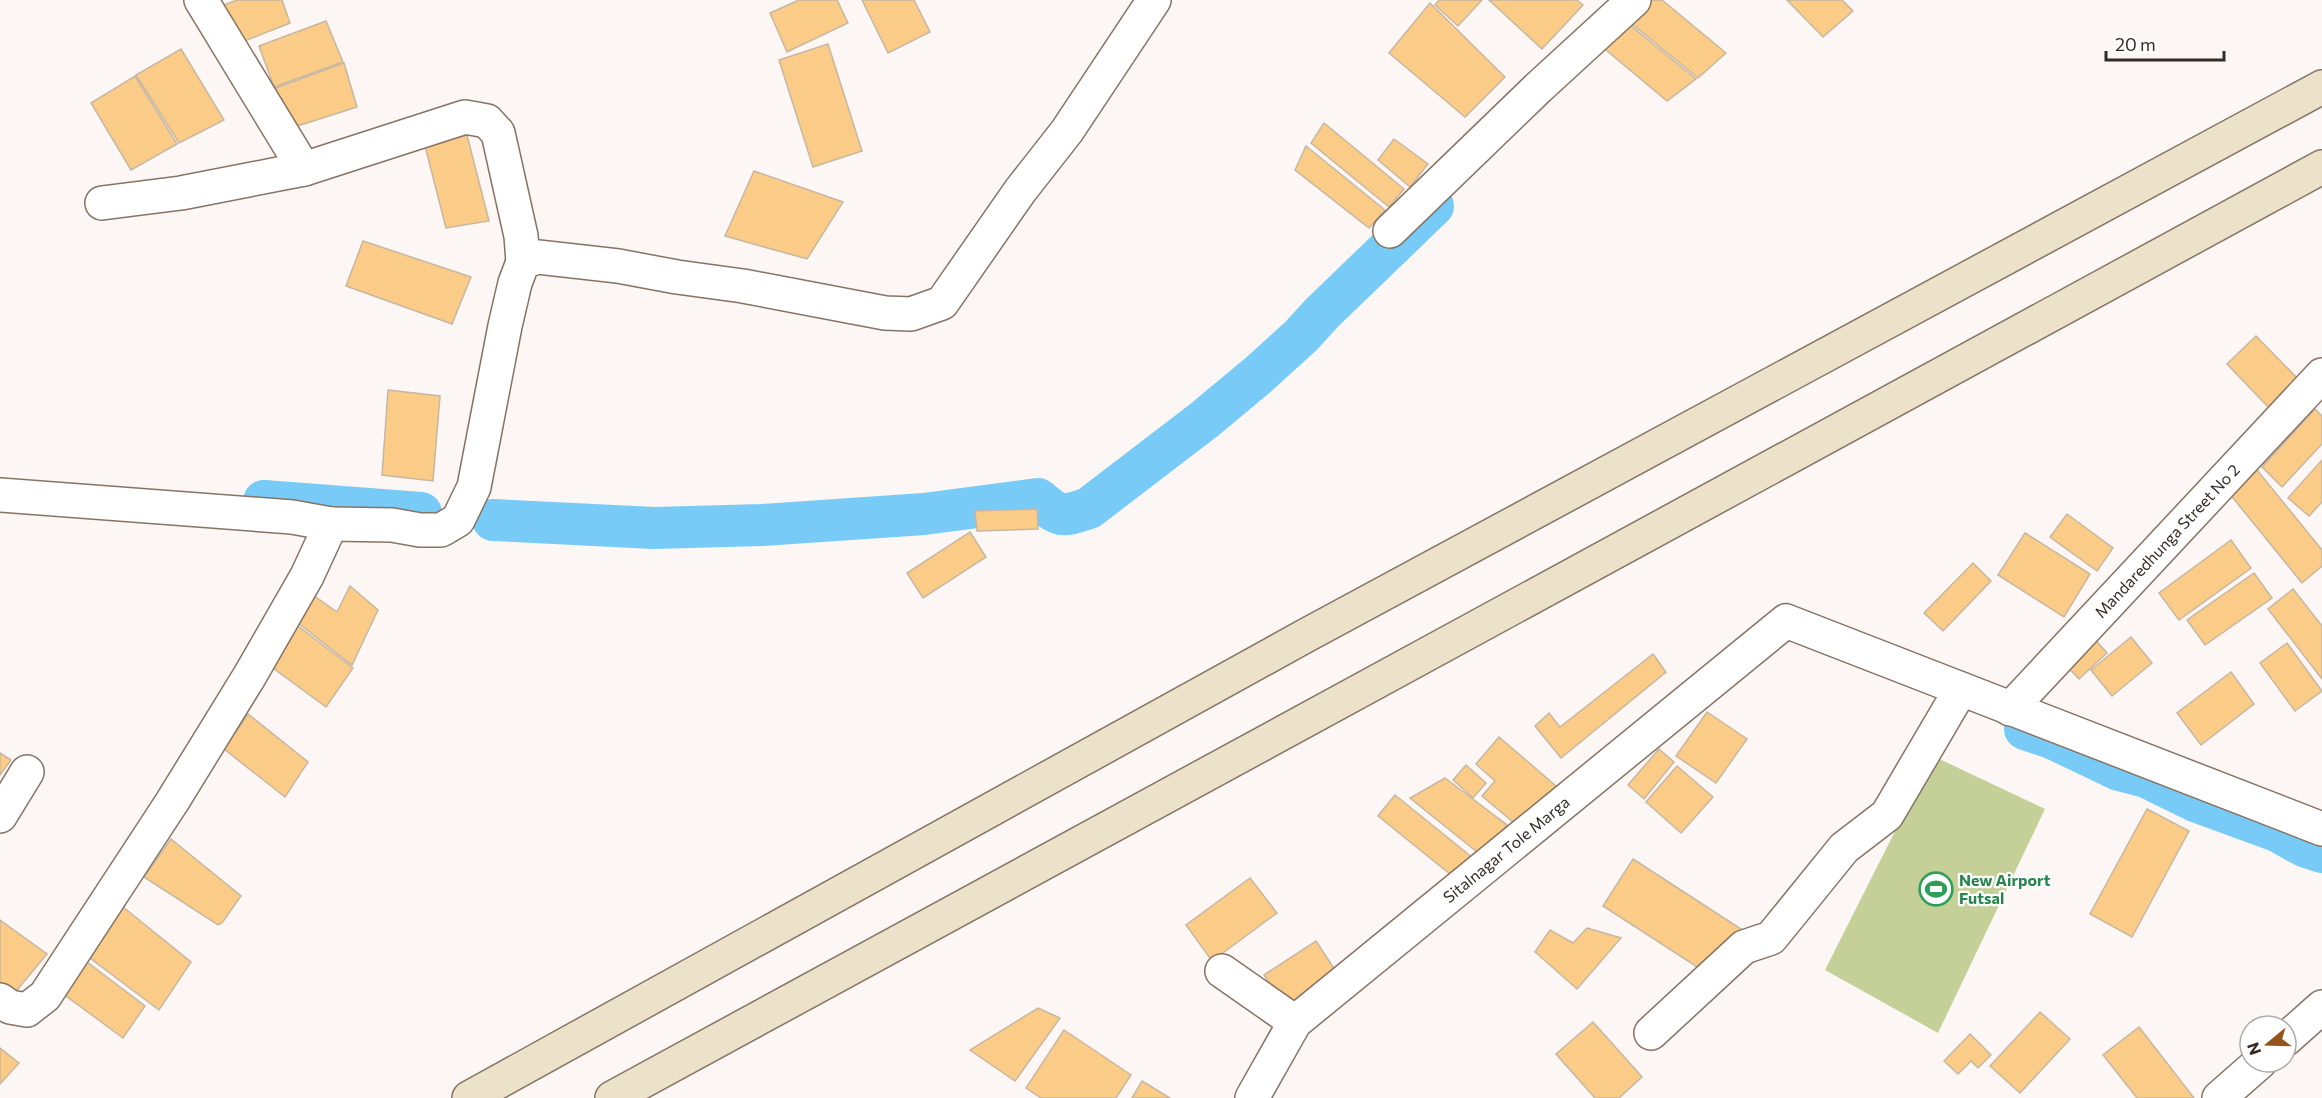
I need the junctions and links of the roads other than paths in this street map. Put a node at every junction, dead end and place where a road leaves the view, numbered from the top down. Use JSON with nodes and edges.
{"nodes":[{"id":1,"x":201,"y":0,"type":"edge"},
{"id":2,"x":1154,"y":0,"type":"edge"},
{"id":3,"x":1634,"y":0,"type":"edge"},
{"id":4,"x":2322,"y":87,"type":"edge"},
{"id":5,"x":2322,"y":167,"type":"edge"},
{"id":6,"x":304,"y":169,"type":"junction"},
{"id":7,"x":102,"y":203,"type":"dead end"},
{"id":8,"x":1390,"y":231,"type":"dead end"},
{"id":9,"x":523,"y":262,"type":"junction"},
{"id":10,"x":2322,"y":375,"type":"edge"},
{"id":11,"x":0,"y":495,"type":"edge"},
{"id":12,"x":331,"y":524,"type":"junction"},
{"id":13,"x":1961,"y":689,"type":"junction"},
{"id":14,"x":2010,"y":708,"type":"junction"},
{"id":15,"x":27,"y":771,"type":"dead end"},
{"id":16,"x":0,"y":816,"type":"edge"},
{"id":17,"x":2322,"y":829,"type":"edge"},
{"id":18,"x":1222,"y":971,"type":"dead end"},
{"id":19,"x":0,"y":1000,"type":"edge"},
{"id":20,"x":2322,"y":1007,"type":"edge"},
{"id":21,"x":1295,"y":1022,"type":"junction"},
{"id":22,"x":2298,"y":1028,"type":"edge"},
{"id":23,"x":1651,"y":1033,"type":"dead end"},
{"id":24,"x":2246,"y":1074,"type":"edge"},
{"id":25,"x":469,"y":1098,"type":"edge"},
{"id":26,"x":612,"y":1098,"type":"edge"},
{"id":27,"x":1252,"y":1098,"type":"edge"},
{"id":28,"x":2219,"y":1098,"type":"edge"}],
"edges":[{"from":1,"to":6,"type":"street"},
{"from":2,"to":9,"type":"street"},
{"from":3,"to":8,"type":"street"},
{"from":4,"to":25,"type":"street"},
{"from":5,"to":26,"type":"street"},
{"from":6,"to":7,"type":"street"},
{"from":6,"to":9,"type":"street"},
{"from":9,"to":12,"type":"street"},
{"from":10,"to":14,"type":"street","name":"Mandaredhunga Street No 2"},
{"from":11,"to":12,"type":"street"},
{"from":12,"to":19,"type":"street"},
{"from":13,"to":14,"type":"street"},
{"from":13,"to":21,"type":"street","name":"Sitalnagar Tole Marga"},
{"from":13,"to":23,"type":"street"},
{"from":14,"to":17,"type":"street"},
{"from":15,"to":16,"type":"street"},
{"from":18,"to":21,"type":"street"},
{"from":20,"to":22,"type":"street"},
{"from":21,"to":27,"type":"street","name":"Sitalnagar Tole Marga"},
{"from":24,"to":28,"type":"street"}]}
